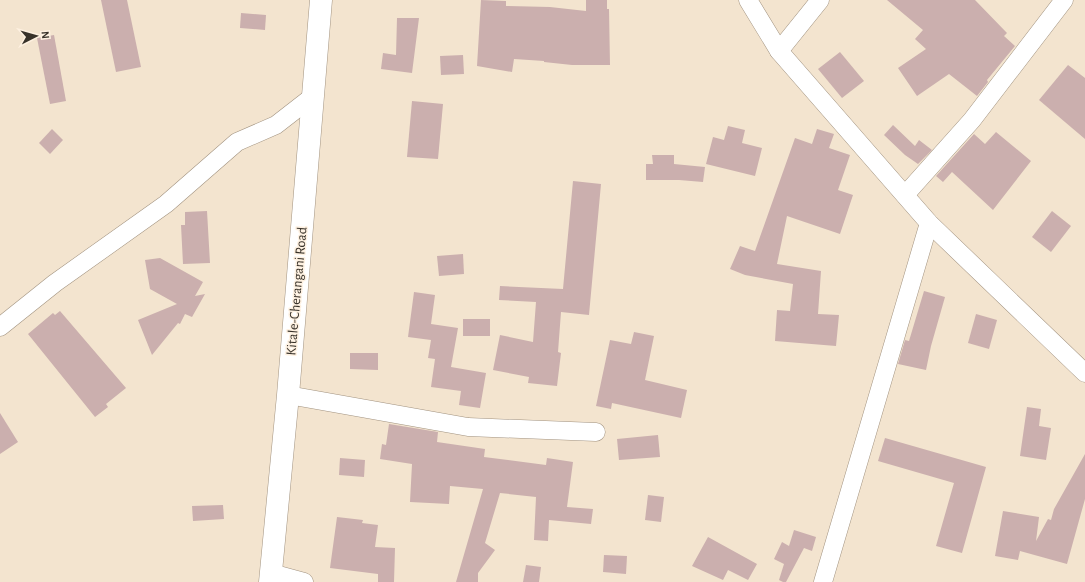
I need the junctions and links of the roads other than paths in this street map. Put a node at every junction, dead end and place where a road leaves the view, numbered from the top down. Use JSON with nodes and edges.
{"nodes":[{"id":1,"x":321,"y":0,"type":"edge"},
{"id":2,"x":748,"y":0,"type":"edge"},
{"id":3,"x":820,"y":0,"type":"edge"},
{"id":4,"x":1064,"y":0,"type":"edge"},
{"id":5,"x":779,"y":51,"type":"junction"},
{"id":6,"x":312,"y":97,"type":"junction"},
{"id":7,"x":905,"y":195,"type":"junction"},
{"id":8,"x":929,"y":223,"type":"junction"},
{"id":9,"x":0,"y":326,"type":"edge"},
{"id":10,"x":1085,"y":373,"type":"edge"},
{"id":11,"x":288,"y":395,"type":"junction"},
{"id":12,"x":596,"y":432,"type":"dead end"},
{"id":13,"x":270,"y":578,"type":"edge"},
{"id":14,"x":304,"y":582,"type":"edge"},
{"id":15,"x":823,"y":582,"type":"edge"}],
"edges":[{"from":1,"to":6,"type":"main road","name":"Kitale-Cherangani Road"},
{"from":2,"to":5,"type":"street"},
{"from":3,"to":5,"type":"street"},
{"from":4,"to":7,"type":"street"},
{"from":5,"to":7,"type":"street"},
{"from":6,"to":9,"type":"street"},
{"from":6,"to":11,"type":"main road","name":"Kitale-Cherangani Road"},
{"from":7,"to":8,"type":"street"},
{"from":8,"to":10,"type":"street"},
{"from":8,"to":15,"type":"street"},
{"from":11,"to":12,"type":"street"},
{"from":11,"to":13,"type":"main road","name":"Kitale-Cherangani Road"},
{"from":13,"to":14,"type":"street"}]}
